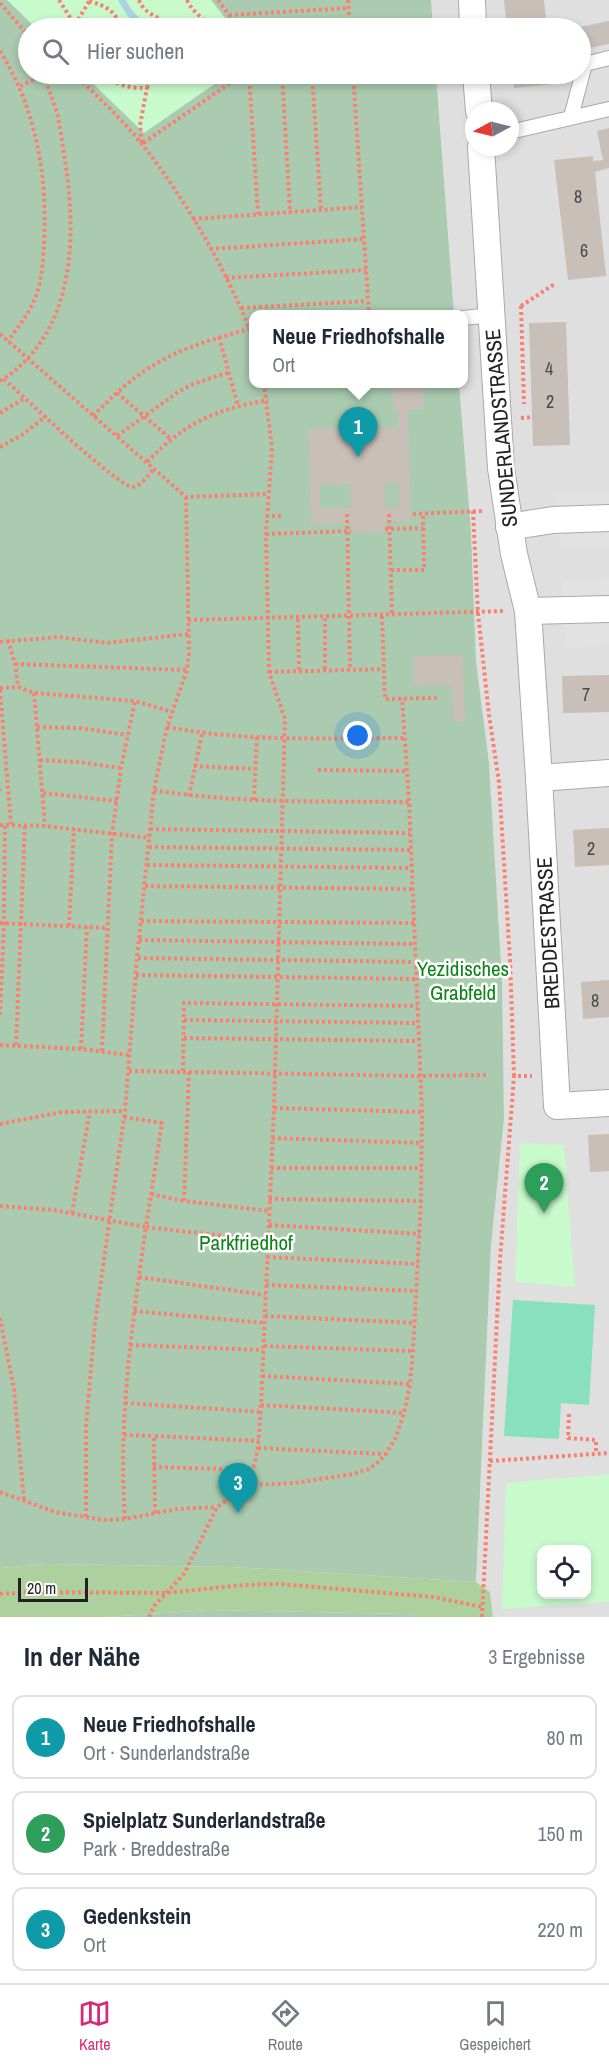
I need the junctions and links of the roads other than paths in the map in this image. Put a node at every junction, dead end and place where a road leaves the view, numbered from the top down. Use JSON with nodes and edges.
{"nodes":[{"id":1,"x":472,"y":0,"type":"edge"},
{"id":2,"x":473,"y":18,"type":"edge"},
{"id":3,"x":609,"y":58,"type":"edge"},
{"id":4,"x":591,"y":62,"type":"edge"},
{"id":5,"x":477,"y":84,"type":"edge"},
{"id":6,"x":580,"y":84,"type":"edge"},
{"id":7,"x":478,"y":102,"type":"edge"},
{"id":8,"x":609,"y":109,"type":"edge"},
{"id":9,"x":571,"y":117,"type":"junction"},
{"id":10,"x":519,"y":130,"type":"edge"},
{"id":11,"x":482,"y":156,"type":"edge"},
{"id":12,"x":492,"y":315,"type":"junction"},
{"id":13,"x":468,"y":317,"type":"edge"},
{"id":14,"x":508,"y":518,"type":"junction"},
{"id":15,"x":609,"y":518,"type":"edge"},
{"id":16,"x":609,"y":609,"type":"edge"},
{"id":17,"x":528,"y":611,"type":"junction"},
{"id":18,"x":609,"y":773,"type":"edge"},
{"id":19,"x":539,"y":778,"type":"junction"},
{"id":20,"x":609,"y":1103,"type":"edge"}],
"edges":[{"from":1,"to":2,"type":"street"},
{"from":3,"to":4,"type":"lane"},
{"from":5,"to":7,"type":"street"},
{"from":6,"to":9,"type":"lane"},
{"from":8,"to":9,"type":"lane"},
{"from":9,"to":10,"type":"lane"},
{"from":11,"to":12,"type":"street","name":"SUNDERLANDSTRASSE"},
{"from":12,"to":13,"type":"lane"},
{"from":12,"to":14,"type":"street","name":"SUNDERLANDSTRASSE"},
{"from":14,"to":15,"type":"street"},
{"from":14,"to":17,"type":"street","name":"SUNDERLANDSTRASSE"},
{"from":16,"to":17,"type":"street"},
{"from":17,"to":19,"type":"street","name":"SUNDERLANDSTRASSE"},
{"from":18,"to":19,"type":"street"},
{"from":19,"to":20,"type":"street","name":"BREDDESTRASSE"}]}
